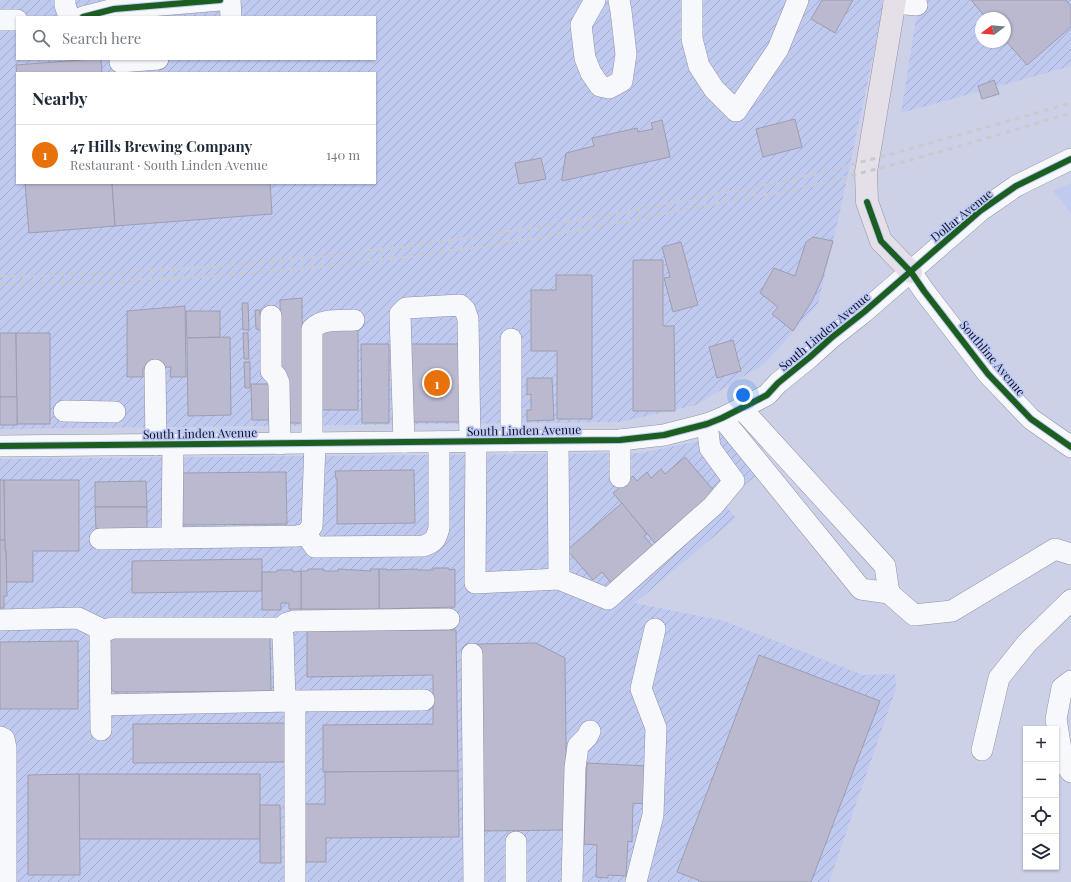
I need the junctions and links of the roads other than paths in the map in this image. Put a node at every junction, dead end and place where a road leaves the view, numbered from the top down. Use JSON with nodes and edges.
{"nodes":[{"id":1,"x":65,"y":0,"type":"edge"},
{"id":2,"x":220,"y":0,"type":"edge"},
{"id":3,"x":230,"y":0,"type":"edge"},
{"id":4,"x":595,"y":0,"type":"edge"},
{"id":5,"x":619,"y":0,"type":"edge"},
{"id":6,"x":692,"y":0,"type":"edge"},
{"id":7,"x":798,"y":0,"type":"edge"},
{"id":8,"x":164,"y":2,"type":"edge"},
{"id":9,"x":895,"y":2,"type":"edge"},
{"id":10,"x":917,"y":5,"type":"dead end"},
{"id":11,"x":114,"y":13,"type":"edge"},
{"id":12,"x":69,"y":16,"type":"edge"},
{"id":13,"x":91,"y":16,"type":"edge"},
{"id":14,"x":231,"y":16,"type":"edge"},
{"id":15,"x":0,"y":20,"type":"edge"},
{"id":16,"x":16,"y":20,"type":"edge"},
{"id":17,"x":120,"y":60,"type":"edge"},
{"id":18,"x":145,"y":60,"type":"edge"},
{"id":19,"x":1071,"y":159,"type":"edge"},
{"id":20,"x":911,"y":272,"type":"junction"},
{"id":21,"x":271,"y":316,"type":"dead end"},
{"id":22,"x":354,"y":320,"type":"dead end"},
{"id":23,"x":511,"y":339,"type":"dead end"},
{"id":24,"x":155,"y":370,"type":"dead end"},
{"id":25,"x":741,"y":408,"type":"junction"},
{"id":26,"x":64,"y":411,"type":"dead end"},
{"id":27,"x":89,"y":412,"type":"junction"},
{"id":28,"x":115,"y":412,"type":"dead end"},
{"id":29,"x":714,"y":421,"type":"junction"},
{"id":30,"x":620,"y":440,"type":"junction"},
{"id":31,"x":473,"y":441,"type":"junction"},
{"id":32,"x":511,"y":441,"type":"junction"},
{"id":33,"x":558,"y":441,"type":"junction"},
{"id":34,"x":404,"y":442,"type":"junction"},
{"id":35,"x":439,"y":442,"type":"junction"},
{"id":36,"x":314,"y":443,"type":"junction"},
{"id":37,"x":280,"y":444,"type":"junction"},
{"id":38,"x":164,"y":445,"type":"junction"},
{"id":39,"x":0,"y":446,"type":"edge"},
{"id":40,"x":89,"y":446,"type":"junction"},
{"id":41,"x":1071,"y":447,"type":"edge"},
{"id":42,"x":620,"y":477,"type":"dead end"},
{"id":43,"x":306,"y":534,"type":"junction"},
{"id":44,"x":172,"y":538,"type":"junction"},
{"id":45,"x":100,"y":539,"type":"dead end"},
{"id":46,"x":1071,"y":554,"type":"edge"},
{"id":47,"x":559,"y":579,"type":"junction"},
{"id":48,"x":889,"y":592,"type":"junction"},
{"id":49,"x":1071,"y":600,"type":"edge"},
{"id":50,"x":449,"y":619,"type":"dead end"},
{"id":51,"x":0,"y":620,"type":"edge"},
{"id":52,"x":655,"y":629,"type":"dead end"},
{"id":53,"x":279,"y":630,"type":"junction"},
{"id":54,"x":105,"y":631,"type":"junction"},
{"id":55,"x":472,"y":654,"type":"dead end"},
{"id":56,"x":1071,"y":681,"type":"edge"},
{"id":57,"x":424,"y":700,"type":"dead end"},
{"id":58,"x":290,"y":701,"type":"junction"},
{"id":59,"x":101,"y":705,"type":"junction"},
{"id":60,"x":101,"y":730,"type":"dead end"},
{"id":61,"x":590,"y":731,"type":"dead end"},
{"id":62,"x":0,"y":737,"type":"edge"},
{"id":63,"x":982,"y":750,"type":"dead end"},
{"id":64,"x":1071,"y":772,"type":"edge"},
{"id":65,"x":516,"y":842,"type":"dead end"},
{"id":66,"x":6,"y":882,"type":"edge"},
{"id":67,"x":295,"y":882,"type":"edge"},
{"id":68,"x":474,"y":882,"type":"edge"},
{"id":69,"x":516,"y":882,"type":"edge"},
{"id":70,"x":572,"y":882,"type":"edge"},
{"id":71,"x":636,"y":882,"type":"edge"}],
"edges":[{"from":1,"to":12,"type":"street"},
{"from":2,"to":8,"type":"street"},
{"from":3,"to":14,"type":"street"},
{"from":4,"to":5,"type":"street"},
{"from":6,"to":7,"type":"street"},
{"from":8,"to":11,"type":"street"},
{"from":9,"to":10,"type":"street"},
{"from":9,"to":20,"type":"main road"},
{"from":11,"to":13,"type":"street"},
{"from":15,"to":16,"type":"street"},
{"from":17,"to":18,"type":"street"},
{"from":19,"to":20,"type":"street","name":"Dollar Avenue"},
{"from":20,"to":25,"type":"street","name":"South Linden Avenue"},
{"from":20,"to":41,"type":"street","name":"Southline Avenue"},
{"from":21,"to":37,"type":"street"},
{"from":22,"to":36,"type":"street"},
{"from":23,"to":32,"type":"street"},
{"from":24,"to":38,"type":"street"},
{"from":25,"to":29,"type":"street","name":"South Linden Avenue"},
{"from":25,"to":48,"type":"street"},
{"from":26,"to":27,"type":"street"},
{"from":27,"to":28,"type":"street"},
{"from":27,"to":40,"type":"street"},
{"from":29,"to":30,"type":"street","name":"South Linden Avenue"},
{"from":29,"to":47,"type":"street"},
{"from":29,"to":48,"type":"street"},
{"from":30,"to":33,"type":"street","name":"South Linden Avenue"},
{"from":30,"to":42,"type":"street"},
{"from":31,"to":32,"type":"street","name":"South Linden Avenue"},
{"from":31,"to":34,"type":"street"},
{"from":31,"to":35,"type":"street","name":"South Linden Avenue"},
{"from":31,"to":47,"type":"street"},
{"from":32,"to":33,"type":"street","name":"South Linden Avenue"},
{"from":33,"to":47,"type":"street"},
{"from":34,"to":35,"type":"street","name":"South Linden Avenue"},
{"from":34,"to":36,"type":"street","name":"South Linden Avenue"},
{"from":35,"to":43,"type":"street"},
{"from":36,"to":37,"type":"street","name":"South Linden Avenue"},
{"from":36,"to":43,"type":"street"},
{"from":37,"to":38,"type":"street","name":"South Linden Avenue"},
{"from":38,"to":40,"type":"street","name":"South Linden Avenue"},
{"from":38,"to":44,"type":"street"},
{"from":39,"to":40,"type":"street","name":"South Linden Avenue"},
{"from":43,"to":44,"type":"street"},
{"from":44,"to":45,"type":"street"},
{"from":46,"to":48,"type":"street"},
{"from":49,"to":63,"type":"street"},
{"from":50,"to":53,"type":"street"},
{"from":51,"to":54,"type":"street"},
{"from":52,"to":71,"type":"street"},
{"from":53,"to":54,"type":"street"},
{"from":53,"to":58,"type":"street"},
{"from":54,"to":59,"type":"street"},
{"from":55,"to":68,"type":"street"},
{"from":56,"to":64,"type":"street"},
{"from":57,"to":58,"type":"street"},
{"from":58,"to":59,"type":"street"},
{"from":58,"to":67,"type":"street"},
{"from":59,"to":60,"type":"street"},
{"from":61,"to":70,"type":"street"},
{"from":62,"to":66,"type":"street"},
{"from":65,"to":69,"type":"street"}]}
